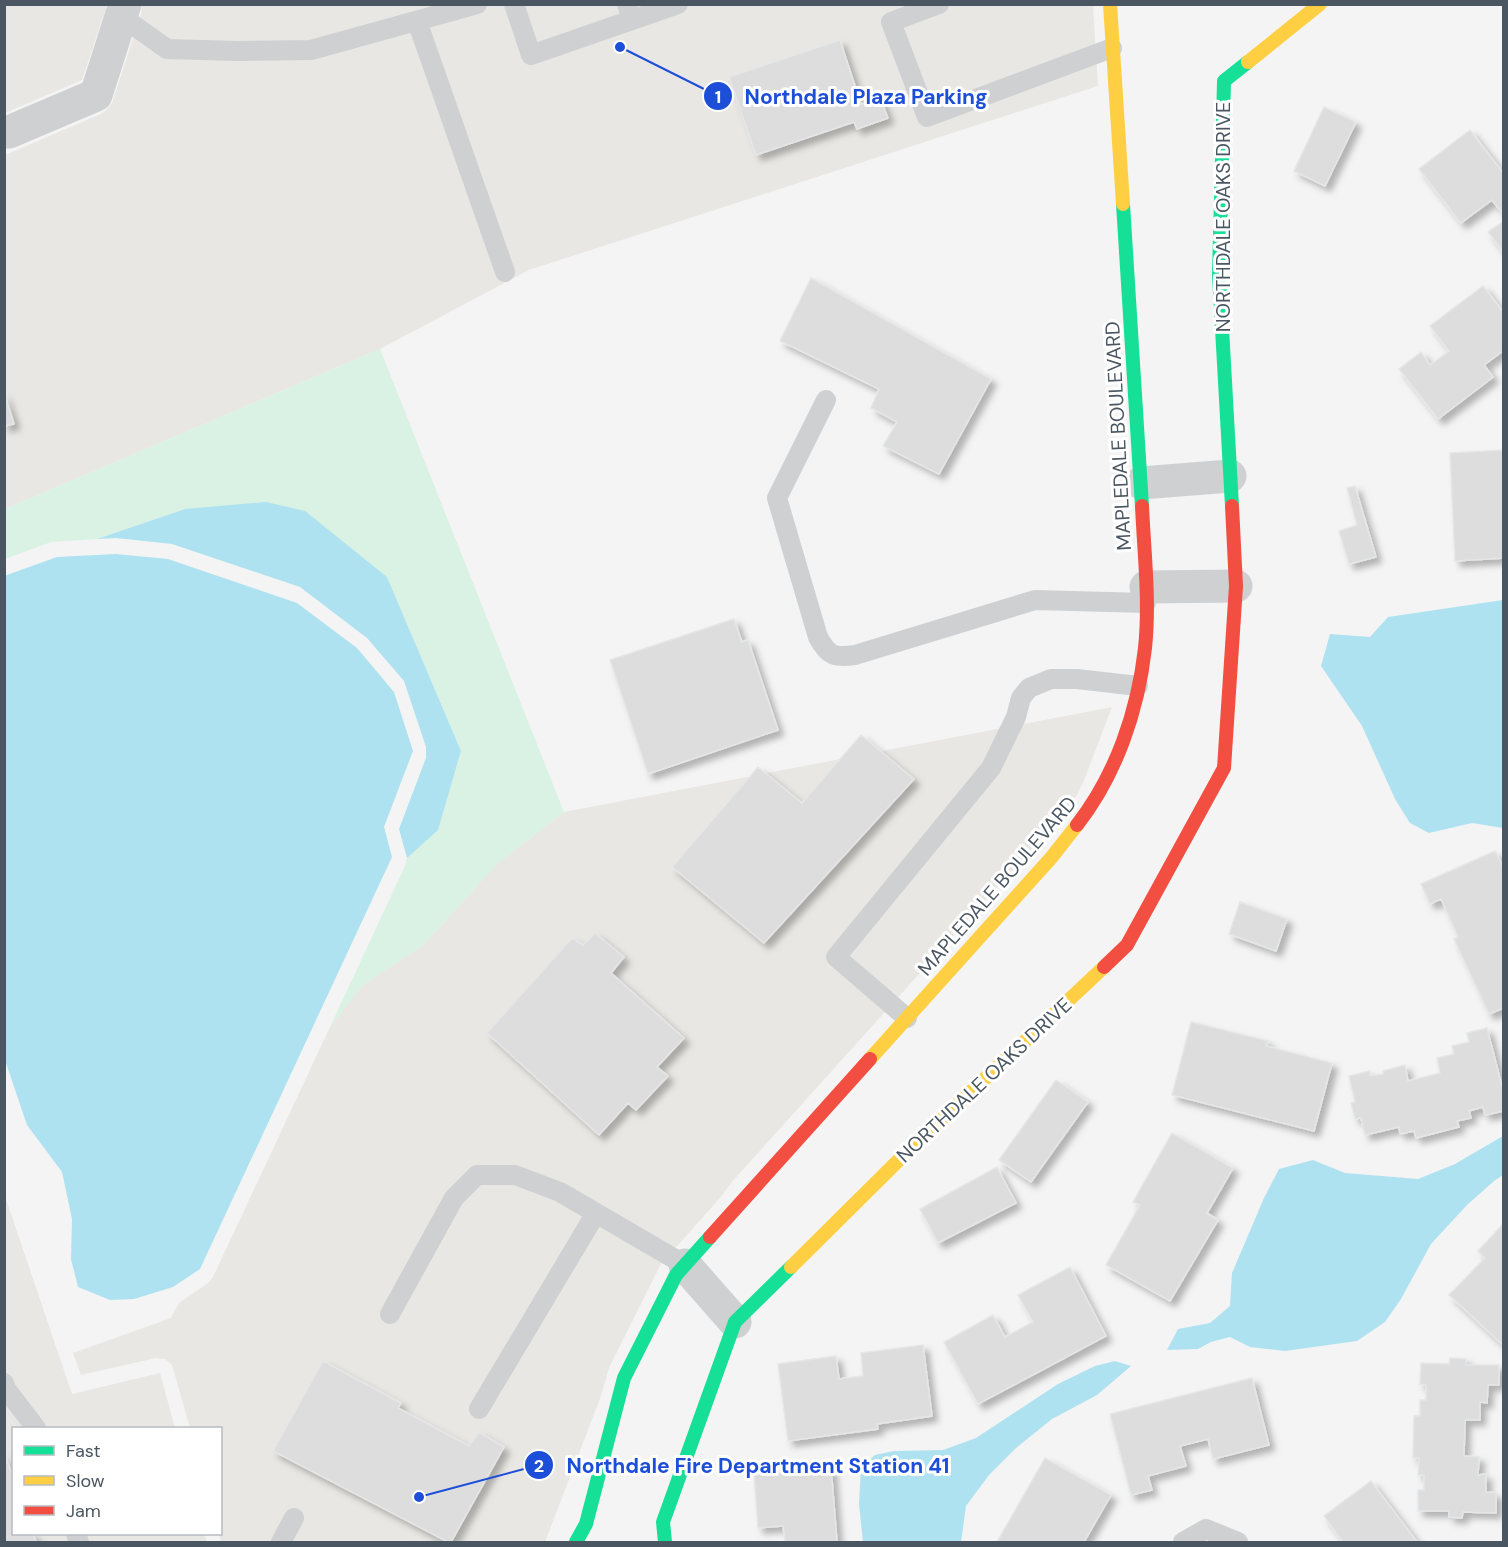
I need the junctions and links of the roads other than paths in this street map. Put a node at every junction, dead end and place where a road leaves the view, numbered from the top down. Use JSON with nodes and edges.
{"nodes":[{"id":1,"x":477,"y":4,"type":"edge"},
{"id":2,"x":514,"y":4,"type":"edge"},
{"id":3,"x":678,"y":4,"type":"edge"},
{"id":4,"x":939,"y":4,"type":"edge"},
{"id":5,"x":1110,"y":4,"type":"edge"},
{"id":6,"x":1320,"y":4,"type":"edge"},
{"id":7,"x":123,"y":11,"type":"edge"},
{"id":8,"x":629,"y":12,"type":"edge"},
{"id":9,"x":417,"y":21,"type":"junction"},
{"id":10,"x":1112,"y":48,"type":"junction"},
{"id":11,"x":9,"y":132,"type":"dead end"},
{"id":12,"x":505,"y":272,"type":"dead end"},
{"id":13,"x":826,"y":400,"type":"dead end"},
{"id":14,"x":1230,"y":476,"type":"junction"},
{"id":15,"x":1142,"y":483,"type":"junction"},
{"id":16,"x":1236,"y":586,"type":"junction"},
{"id":17,"x":1146,"y":595,"type":"junction"},
{"id":18,"x":1138,"y":686,"type":"junction"},
{"id":19,"x":907,"y":1018,"type":"junction"},
{"id":20,"x":596,"y":1213,"type":"junction"},
{"id":21,"x":685,"y":1265,"type":"junction"},
{"id":22,"x":390,"y":1314,"type":"dead end"},
{"id":23,"x":735,"y":1322,"type":"junction"},
{"id":24,"x":4,"y":1383,"type":"edge"},
{"id":25,"x":479,"y":1409,"type":"dead end"},
{"id":26,"x":35,"y":1427,"type":"edge"},
{"id":27,"x":294,"y":1518,"type":"dead end"},
{"id":28,"x":281,"y":1542,"type":"edge"},
{"id":29,"x":576,"y":1542,"type":"edge"},
{"id":30,"x":665,"y":1542,"type":"edge"},
{"id":31,"x":1183,"y":1542,"type":"edge"},
{"id":32,"x":1238,"y":1542,"type":"edge"}],
"edges":[{"from":1,"to":9,"type":"lane"},
{"from":2,"to":8,"type":"lane"},
{"from":3,"to":8,"type":"lane"},
{"from":4,"to":10,"type":"lane"},
{"from":5,"to":10,"type":"street","name":"MAPLEDALE BOULEVARD"},
{"from":6,"to":14,"type":"street","name":"NORTHDALE OAKS DRIVE"},
{"from":7,"to":9,"type":"lane"},
{"from":7,"to":11,"type":"street"},
{"from":9,"to":12,"type":"lane"},
{"from":10,"to":15,"type":"street","name":"MAPLEDALE BOULEVARD"},
{"from":13,"to":17,"type":"lane"},
{"from":14,"to":15,"type":"street"},
{"from":14,"to":16,"type":"street","name":"NORTHDALE OAKS DRIVE"},
{"from":15,"to":17,"type":"street","name":"MAPLEDALE BOULEVARD"},
{"from":16,"to":17,"type":"street"},
{"from":16,"to":23,"type":"street","name":"NORTHDALE OAKS DRIVE"},
{"from":17,"to":18,"type":"street","name":"MAPLEDALE BOULEVARD"},
{"from":18,"to":19,"type":"street","name":"MAPLEDALE BOULEVARD"},
{"from":18,"to":19,"type":"lane"},
{"from":19,"to":21,"type":"street","name":"MAPLEDALE BOULEVARD"},
{"from":20,"to":21,"type":"lane"},
{"from":20,"to":22,"type":"lane"},
{"from":20,"to":25,"type":"lane"},
{"from":21,"to":23,"type":"street"},
{"from":21,"to":29,"type":"street","name":"MAPLEDALE BOULEVARD"},
{"from":23,"to":30,"type":"street","name":"NORTHDALE OAKS DRIVE"},
{"from":24,"to":26,"type":"lane"},
{"from":27,"to":28,"type":"lane"},
{"from":31,"to":32,"type":"lane"}]}
